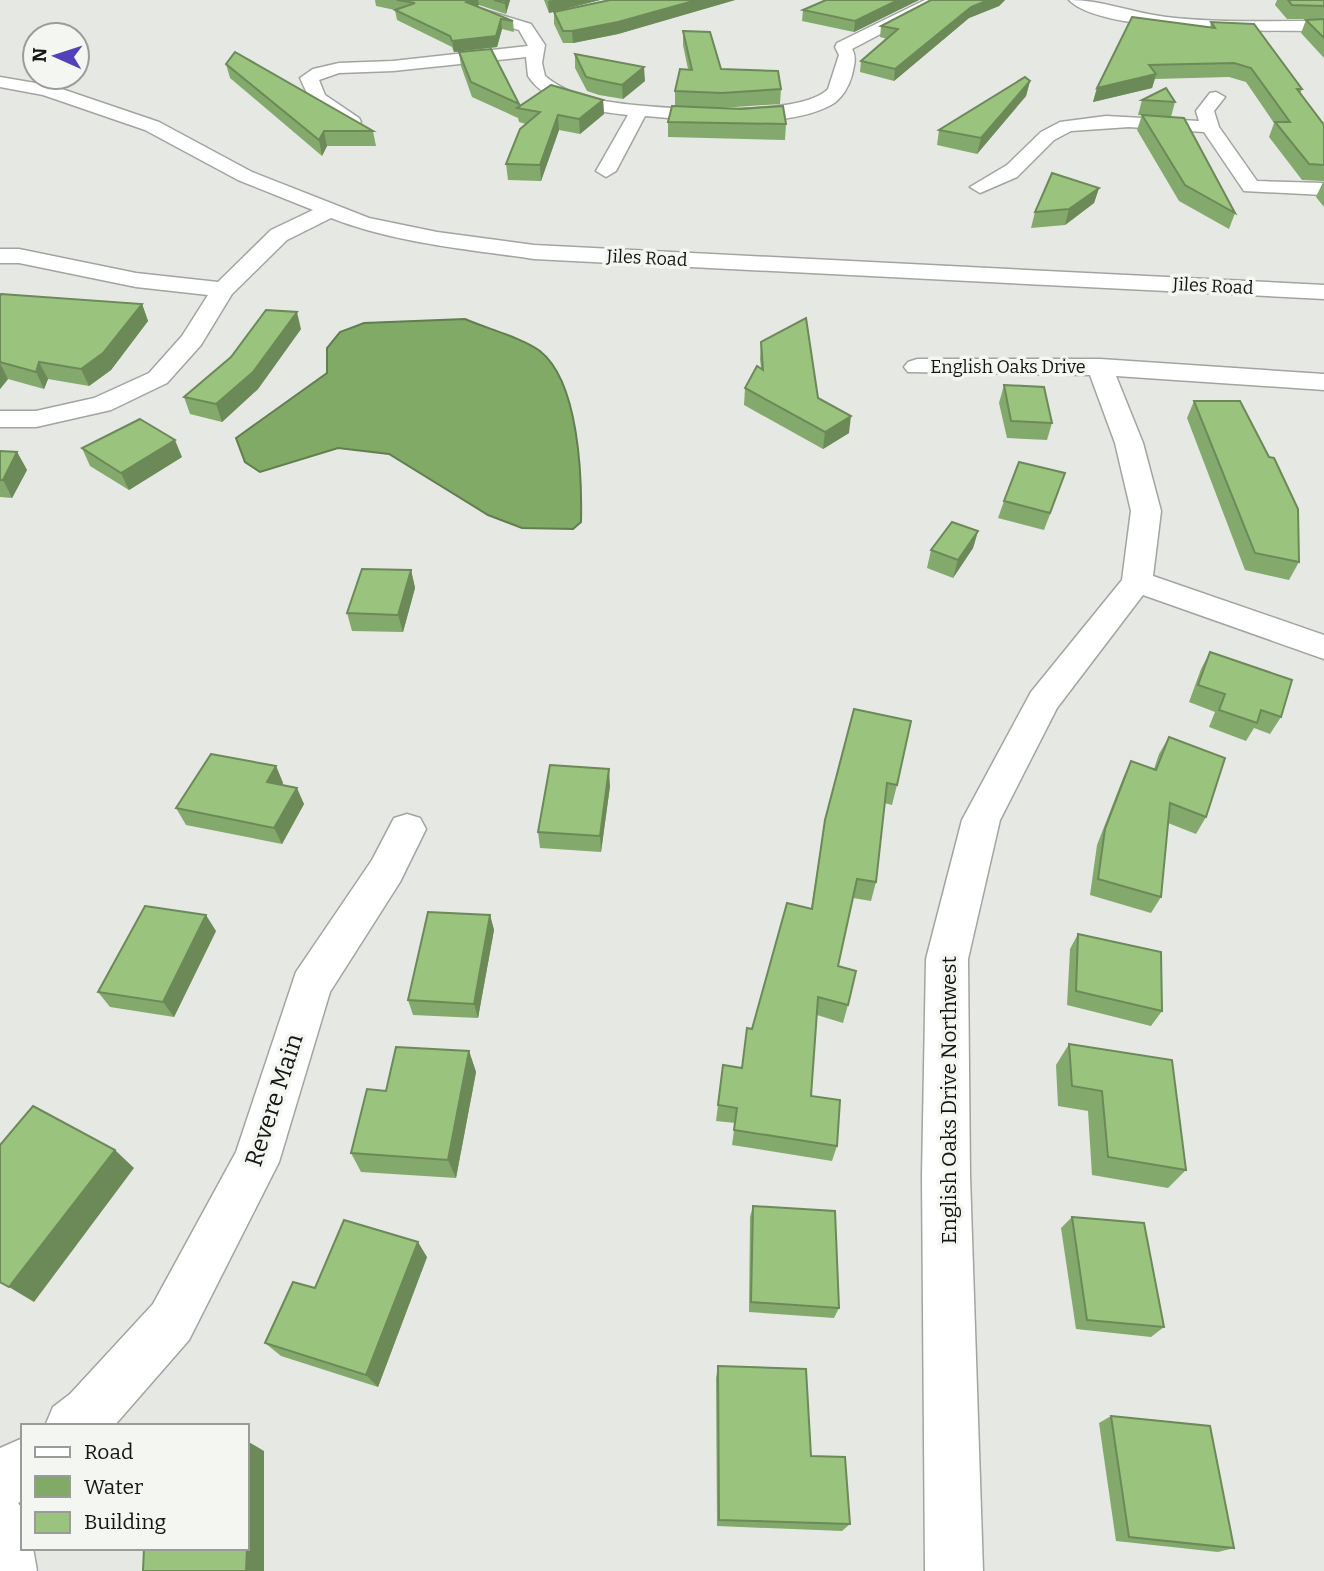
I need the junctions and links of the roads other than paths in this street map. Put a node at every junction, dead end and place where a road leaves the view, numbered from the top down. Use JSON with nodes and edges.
{"nodes":[{"id":1,"x":937,"y":0,"type":"edge"},
{"id":2,"x":1077,"y":0,"type":"edge"},
{"id":3,"x":478,"y":13,"type":"edge"},
{"id":4,"x":544,"y":19,"type":"dead end"},
{"id":5,"x":1324,"y":26,"type":"edge"},
{"id":6,"x":525,"y":27,"type":"junction"},
{"id":7,"x":534,"y":51,"type":"junction"},
{"id":8,"x":0,"y":82,"type":"edge"},
{"id":9,"x":1216,"y":97,"type":"dead end"},
{"id":10,"x":640,"y":109,"type":"junction"},
{"id":11,"x":352,"y":122,"type":"edge"},
{"id":12,"x":1210,"y":127,"type":"junction"},
{"id":13,"x":606,"y":170,"type":"dead end"},
{"id":14,"x":980,"y":187,"type":"dead end"},
{"id":15,"x":1324,"y":189,"type":"edge"},
{"id":16,"x":332,"y":209,"type":"junction"},
{"id":17,"x":0,"y":256,"type":"edge"},
{"id":18,"x":223,"y":290,"type":"junction"},
{"id":19,"x":1324,"y":292,"type":"edge"},
{"id":20,"x":917,"y":367,"type":"dead end"},
{"id":21,"x":1100,"y":368,"type":"junction"},
{"id":22,"x":1324,"y":382,"type":"edge"},
{"id":23,"x":0,"y":419,"type":"edge"},
{"id":24,"x":1137,"y":582,"type":"junction"},
{"id":25,"x":1324,"y":647,"type":"edge"},
{"id":26,"x":407,"y":829,"type":"dead end"},
{"id":27,"x":75,"y":1424,"type":"edge"},
{"id":28,"x":21,"y":1467,"type":"edge"},
{"id":29,"x":0,"y":1483,"type":"edge"},
{"id":30,"x":0,"y":1524,"type":"edge"},
{"id":31,"x":8,"y":1571,"type":"edge"},
{"id":32,"x":954,"y":1571,"type":"edge"}],
"edges":[{"from":1,"to":10,"type":"street"},
{"from":2,"to":5,"type":"street"},
{"from":3,"to":6,"type":"street"},
{"from":4,"to":6,"type":"street"},
{"from":6,"to":7,"type":"street"},
{"from":7,"to":10,"type":"street"},
{"from":7,"to":11,"type":"street"},
{"from":8,"to":16,"type":"street","name":"Jiles Road"},
{"from":9,"to":12,"type":"street"},
{"from":10,"to":13,"type":"street"},
{"from":12,"to":14,"type":"street"},
{"from":12,"to":15,"type":"street"},
{"from":16,"to":18,"type":"street"},
{"from":16,"to":19,"type":"street","name":"Jiles Road"},
{"from":17,"to":18,"type":"street"},
{"from":18,"to":23,"type":"street"},
{"from":20,"to":21,"type":"street","name":"English Oaks Drive"},
{"from":21,"to":22,"type":"street"},
{"from":21,"to":24,"type":"street"},
{"from":24,"to":25,"type":"street"},
{"from":24,"to":32,"type":"street","name":"English Oaks Drive Northwest"},
{"from":26,"to":27,"type":"street","name":"Revere Main"},
{"from":28,"to":29,"type":"street"},
{"from":30,"to":31,"type":"street"}]}
